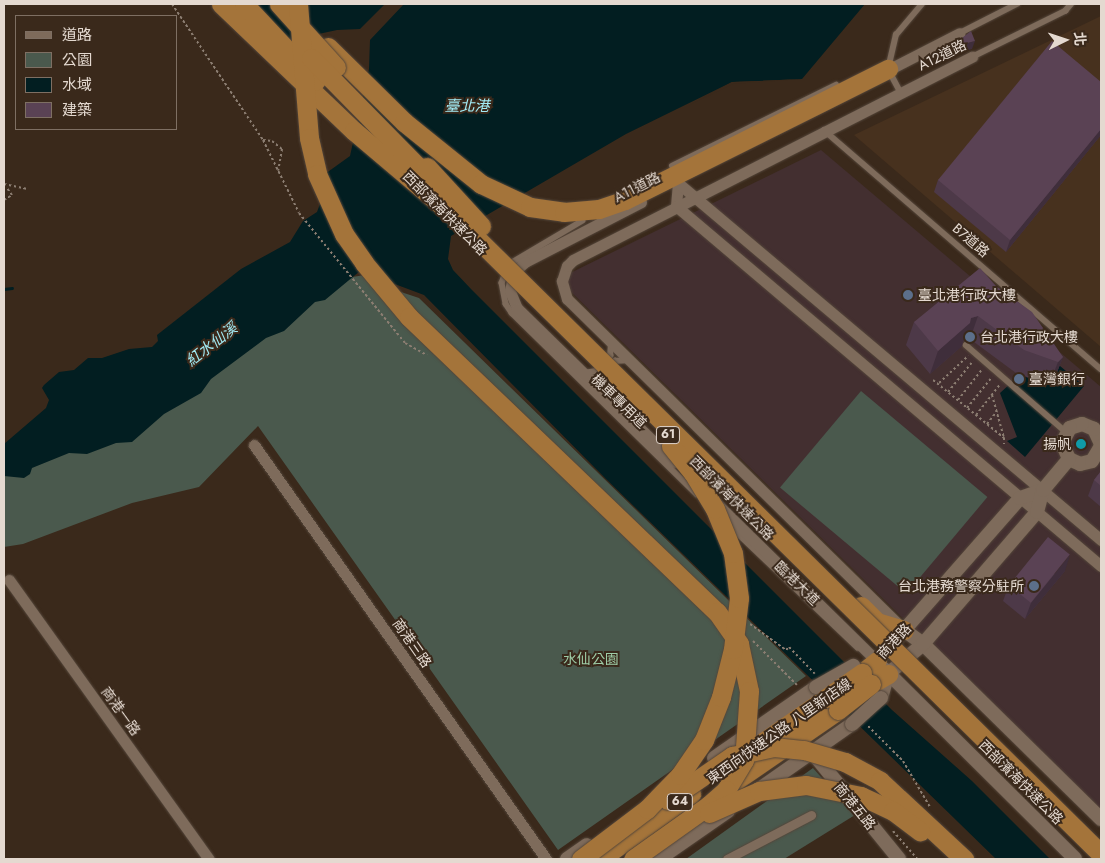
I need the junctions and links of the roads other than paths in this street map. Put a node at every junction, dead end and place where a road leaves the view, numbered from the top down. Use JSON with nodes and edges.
{"nodes":[{"id":1,"x":221,"y":4,"type":"edge"},
{"id":2,"x":244,"y":4,"type":"edge"},
{"id":3,"x":261,"y":4,"type":"edge"},
{"id":4,"x":279,"y":4,"type":"edge"},
{"id":5,"x":287,"y":4,"type":"edge"},
{"id":6,"x":298,"y":4,"type":"edge"},
{"id":7,"x":922,"y":4,"type":"edge"},
{"id":8,"x":1017,"y":4,"type":"edge"},
{"id":9,"x":1071,"y":4,"type":"edge"},
{"id":10,"x":960,"y":33,"type":"joint"},
{"id":11,"x":972,"y":57,"type":"joint"},
{"id":12,"x":888,"y":69,"type":"junction"},
{"id":13,"x":856,"y":76,"type":"dead end"},
{"id":14,"x":839,"y":83,"type":"dead end"},
{"id":15,"x":900,"y":92,"type":"junction"},
{"id":16,"x":811,"y":115,"type":"joint"},
{"id":17,"x":824,"y":130,"type":"junction"},
{"id":18,"x":666,"y":170,"type":"dead end"},
{"id":19,"x":678,"y":183,"type":"junction"},
{"id":20,"x":627,"y":190,"type":"dead end"},
{"id":21,"x":694,"y":197,"type":"junction"},
{"id":22,"x":614,"y":198,"type":"dead end"},
{"id":23,"x":676,"y":206,"type":"junction"},
{"id":24,"x":583,"y":217,"type":"junction"},
{"id":25,"x":517,"y":308,"type":"joint"},
{"id":26,"x":552,"y":320,"type":"junction"},
{"id":27,"x":611,"y":342,"type":"junction"},
{"id":28,"x":966,"y":345,"type":"dead end"},
{"id":29,"x":629,"y":360,"type":"junction"},
{"id":30,"x":1101,"y":369,"type":"edge"},
{"id":31,"x":584,"y":373,"type":"junction"},
{"id":32,"x":601,"y":390,"type":"junction"},
{"id":33,"x":1066,"y":432,"type":"junction"},
{"id":34,"x":254,"y":445,"type":"dead end"},
{"id":35,"x":1101,"y":445,"type":"edge"},
{"id":36,"x":1069,"y":459,"type":"junction"},
{"id":37,"x":1043,"y":490,"type":"junction"},
{"id":38,"x":1020,"y":498,"type":"junction"},
{"id":39,"x":1037,"y":512,"type":"junction"},
{"id":40,"x":1101,"y":540,"type":"edge"},
{"id":41,"x":1101,"y":566,"type":"edge"},
{"id":42,"x":8,"y":580,"type":"dead end"},
{"id":43,"x":904,"y":630,"type":"junction"},
{"id":44,"x":923,"y":644,"type":"junction"},
{"id":45,"x":912,"y":656,"type":"junction"},
{"id":46,"x":882,"y":667,"type":"junction"},
{"id":47,"x":867,"y":680,"type":"junction"},
{"id":48,"x":823,"y":697,"type":"junction"},
{"id":49,"x":763,"y":751,"type":"junction"},
{"id":50,"x":812,"y":752,"type":"junction"},
{"id":51,"x":812,"y":815,"type":"dead end"},
{"id":52,"x":1101,"y":819,"type":"edge"},
{"id":53,"x":1101,"y":839,"type":"edge"},
{"id":54,"x":1101,"y":845,"type":"edge"},
{"id":55,"x":1101,"y":854,"type":"edge"},
{"id":56,"x":954,"y":858,"type":"edge"},
{"id":57,"x":209,"y":859,"type":"edge"},
{"id":58,"x":546,"y":859,"type":"edge"},
{"id":59,"x":567,"y":859,"type":"edge"},
{"id":60,"x":582,"y":859,"type":"edge"},
{"id":61,"x":600,"y":859,"type":"edge"},
{"id":62,"x":624,"y":859,"type":"edge"},
{"id":63,"x":633,"y":859,"type":"edge"},
{"id":64,"x":642,"y":859,"type":"edge"},
{"id":65,"x":659,"y":859,"type":"edge"},
{"id":66,"x":727,"y":859,"type":"edge"},
{"id":67,"x":899,"y":859,"type":"edge"},
{"id":68,"x":1075,"y":859,"type":"edge"},
{"id":69,"x":1099,"y":859,"type":"edge"}],
"edges":[{"from":1,"to":55,"type":"highway","bridge":true},
{"from":2,"to":26,"type":"highway","name":"西部濱海快速公路","number":"61","bridge":true},
{"from":3,"to":53,"type":"highway","name":"西部濱海快速公路","number":"61","bridge":true},
{"from":4,"to":43,"type":"highway","bridge":true},
{"from":5,"to":24,"type":"highway"},
{"from":6,"to":63,"type":"highway","bridge":true},
{"from":7,"to":12,"type":"lane"},
{"from":8,"to":10,"type":"lane","name":"A12道路"},
{"from":9,"to":11,"type":"lane","name":"A12道路"},
{"from":10,"to":12,"type":"street","name":"A12道路"},
{"from":11,"to":15,"type":"street","name":"A12道路"},
{"from":12,"to":13,"type":"lane"},
{"from":12,"to":15,"type":"lane"},
{"from":12,"to":16,"type":"street","name":"A12道路"},
{"from":12,"to":24,"type":"highway"},
{"from":14,"to":18,"type":"lane"},
{"from":15,"to":17,"type":"street","name":"A12道路"},
{"from":16,"to":19,"type":"street","name":"A11道路"},
{"from":17,"to":21,"type":"street"},
{"from":17,"to":30,"type":"lane","name":"B7道路"},
{"from":19,"to":21,"type":"street"},
{"from":19,"to":23,"type":"street"},
{"from":19,"to":25,"type":"street","name":"A11道路"},
{"from":20,"to":22,"type":"lane"},
{"from":21,"to":23,"type":"street"},
{"from":21,"to":37,"type":"street"},
{"from":23,"to":27,"type":"street"},
{"from":23,"to":38,"type":"street"},
{"from":24,"to":46,"type":"lane","name":"機車專用道"},
{"from":25,"to":31,"type":"street","name":"臨港大道"},
{"from":26,"to":60,"type":"highway","bridge":true},
{"from":26,"to":69,"type":"highway","name":"西部濱海快速公路","number":"61"},
{"from":27,"to":29,"type":"street"},
{"from":27,"to":31,"type":"lane"},
{"from":28,"to":33,"type":"lane"},
{"from":29,"to":32,"type":"lane"},
{"from":29,"to":43,"type":"street"},
{"from":31,"to":32,"type":"street","name":"臨港大道"},
{"from":32,"to":46,"type":"street","name":"臨港大道"},
{"from":33,"to":35,"type":"street"},
{"from":33,"to":36,"type":"street"},
{"from":34,"to":58,"type":"street","name":"商港三路"},
{"from":35,"to":36,"type":"street"},
{"from":36,"to":37,"type":"street","name":"商港路"},
{"from":37,"to":38,"type":"street","name":"商港路"},
{"from":37,"to":39,"type":"street","name":"商港路"},
{"from":37,"to":40,"type":"street"},
{"from":38,"to":39,"type":"street"},
{"from":38,"to":43,"type":"street","name":"商港路"},
{"from":39,"to":41,"type":"street"},
{"from":39,"to":44,"type":"street","name":"商港路"},
{"from":42,"to":57,"type":"street","name":"商港一路"},
{"from":43,"to":44,"type":"street"},
{"from":43,"to":46,"type":"street","name":"商港路"},
{"from":44,"to":45,"type":"street","name":"商港路"},
{"from":44,"to":52,"type":"street"},
{"from":45,"to":46,"type":"street"},
{"from":45,"to":54,"type":"street"},
{"from":46,"to":47,"type":"highway","name":"東西向快速公路 八里新店線"},
{"from":46,"to":47,"type":"street","name":"商港路"},
{"from":46,"to":68,"type":"street","name":"臨港大道"},
{"from":47,"to":48,"type":"highway","name":"東西向快速公路 八里新店線","bridge":true},
{"from":47,"to":50,"type":"street","bridge":true},
{"from":48,"to":49,"type":"highway","name":"東西向快速公路 八里新店線"},
{"from":48,"to":59,"type":"street"},
{"from":49,"to":61,"type":"highway","name":"東西向快速公路 八里新店線","number":"64"},
{"from":49,"to":62,"type":"highway","name":"東西向快速公路 八里新店線","number":"64"},
{"from":50,"to":65,"type":"street"},
{"from":50,"to":67,"type":"street","name":"商港五路"},
{"from":51,"to":66,"type":"street"},
{"from":56,"to":60,"type":"highway","bridge":true},
{"from":56,"to":64,"type":"highway","bridge":true}]}
